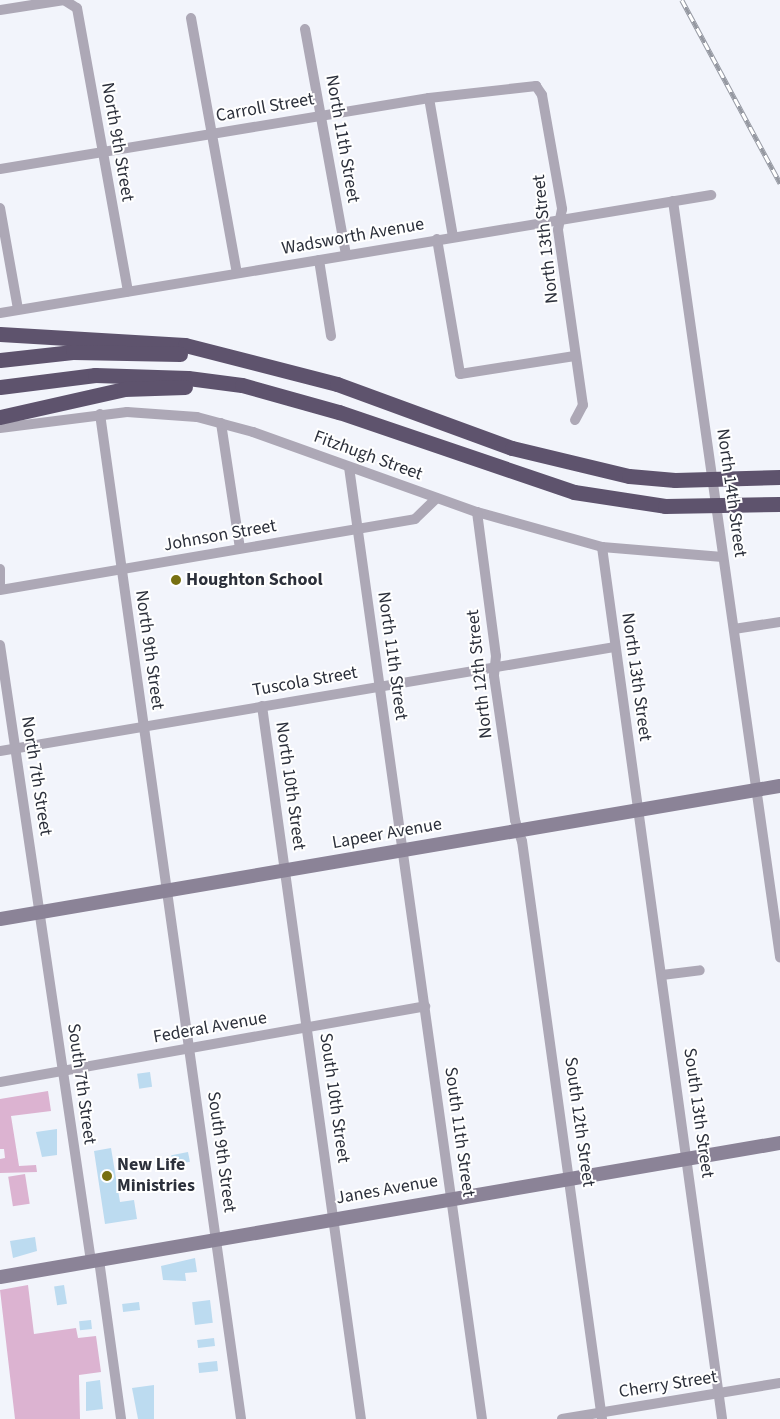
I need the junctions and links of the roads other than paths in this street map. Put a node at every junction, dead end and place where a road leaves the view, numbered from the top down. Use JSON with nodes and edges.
{"nodes":[{"id":1,"x":0,"y":10,"type":"edge"},
{"id":2,"x":191,"y":18,"type":"dead end"},
{"id":3,"x":305,"y":28,"type":"dead end"},
{"id":4,"x":536,"y":86,"type":"joint"},
{"id":5,"x":429,"y":98,"type":"junction"},
{"id":6,"x":321,"y":115,"type":"junction"},
{"id":7,"x":211,"y":134,"type":"junction"},
{"id":8,"x":102,"y":152,"type":"junction"},
{"id":9,"x":0,"y":169,"type":"edge"},
{"id":10,"x":711,"y":195,"type":"dead end"},
{"id":11,"x":673,"y":201,"type":"junction"},
{"id":12,"x":0,"y":208,"type":"edge"},
{"id":13,"x":561,"y":220,"type":"junction"},
{"id":14,"x":453,"y":236,"type":"junction"},
{"id":15,"x":437,"y":240,"type":"junction"},
{"id":16,"x":346,"y":254,"type":"junction"},
{"id":17,"x":319,"y":260,"type":"junction"},
{"id":18,"x":237,"y":273,"type":"junction"},
{"id":19,"x":128,"y":291,"type":"junction"},
{"id":20,"x":18,"y":309,"type":"junction"},
{"id":21,"x":0,"y":312,"type":"edge"},
{"id":22,"x":0,"y":334,"type":"edge"},
{"id":23,"x":331,"y":336,"type":"dead end"},
{"id":24,"x":575,"y":356,"type":"junction"},
{"id":25,"x":0,"y":360,"type":"edge"},
{"id":26,"x":244,"y":361,"type":"junction"},
{"id":27,"x":0,"y":387,"type":"edge"},
{"id":28,"x":265,"y":391,"type":"junction"},
{"id":29,"x":100,"y":414,"type":"junction"},
{"id":30,"x":0,"y":417,"type":"edge"},
{"id":31,"x":575,"y":420,"type":"dead end"},
{"id":32,"x":221,"y":423,"type":"junction"},
{"id":33,"x":0,"y":428,"type":"edge"},
{"id":34,"x":349,"y":467,"type":"junction"},
{"id":35,"x":780,"y":477,"type":"edge"},
{"id":36,"x":437,"y":498,"type":"junction"},
{"id":37,"x":780,"y":504,"type":"edge"},
{"id":38,"x":477,"y":512,"type":"junction"},
{"id":39,"x":358,"y":528,"type":"junction"},
{"id":40,"x":602,"y":547,"type":"junction"},
{"id":41,"x":240,"y":548,"type":"junction"},
{"id":42,"x":724,"y":557,"type":"junction"},
{"id":43,"x":0,"y":569,"type":"edge"},
{"id":44,"x":121,"y":570,"type":"junction"},
{"id":45,"x":0,"y":584,"type":"edge"},
{"id":46,"x":0,"y":590,"type":"edge"},
{"id":47,"x":780,"y":622,"type":"edge"},
{"id":48,"x":734,"y":629,"type":"junction"},
{"id":49,"x":0,"y":645,"type":"edge"},
{"id":50,"x":615,"y":647,"type":"junction"},
{"id":51,"x":495,"y":666,"type":"junction"},
{"id":52,"x":380,"y":686,"type":"junction"},
{"id":53,"x":262,"y":706,"type":"junction"},
{"id":54,"x":143,"y":726,"type":"junction"},
{"id":55,"x":15,"y":749,"type":"junction"},
{"id":56,"x":0,"y":751,"type":"edge"},
{"id":57,"x":780,"y":786,"type":"edge"},
{"id":58,"x":756,"y":790,"type":"junction"},
{"id":59,"x":639,"y":811,"type":"junction"},
{"id":60,"x":517,"y":831,"type":"junction"},
{"id":61,"x":403,"y":850,"type":"junction"},
{"id":62,"x":286,"y":870,"type":"junction"},
{"id":63,"x":168,"y":890,"type":"junction"},
{"id":64,"x":40,"y":912,"type":"junction"},
{"id":65,"x":0,"y":919,"type":"edge"},
{"id":66,"x":780,"y":957,"type":"edge"},
{"id":67,"x":700,"y":970,"type":"dead end"},
{"id":68,"x":662,"y":975,"type":"junction"},
{"id":69,"x":425,"y":1006,"type":"junction"},
{"id":70,"x":308,"y":1027,"type":"junction"},
{"id":71,"x":190,"y":1048,"type":"junction"},
{"id":72,"x":62,"y":1070,"type":"junction"},
{"id":73,"x":0,"y":1082,"type":"edge"},
{"id":74,"x":780,"y":1143,"type":"edge"},
{"id":75,"x":688,"y":1158,"type":"junction"},
{"id":76,"x":570,"y":1178,"type":"junction"},
{"id":77,"x":452,"y":1198,"type":"junction"},
{"id":78,"x":334,"y":1218,"type":"junction"},
{"id":79,"x":217,"y":1238,"type":"junction"},
{"id":80,"x":95,"y":1260,"type":"junction"},
{"id":81,"x":0,"y":1276,"type":"edge"},
{"id":82,"x":780,"y":1383,"type":"edge"},
{"id":83,"x":719,"y":1393,"type":"junction"},
{"id":84,"x":601,"y":1416,"type":"edge"},
{"id":85,"x":121,"y":1419,"type":"edge"},
{"id":86,"x":241,"y":1419,"type":"edge"},
{"id":87,"x":361,"y":1419,"type":"edge"},
{"id":88,"x":482,"y":1419,"type":"edge"},
{"id":89,"x":562,"y":1419,"type":"edge"},
{"id":90,"x":722,"y":1419,"type":"edge"}],
"edges":[{"from":1,"to":8,"type":"street","name":"North 9th Street"},
{"from":2,"to":7,"type":"street"},
{"from":3,"to":6,"type":"street","name":"North 11th Street"},
{"from":4,"to":5,"type":"street","name":"Carroll Street"},
{"from":4,"to":13,"type":"street","name":"North 13th Street"},
{"from":5,"to":6,"type":"street","name":"Carroll Street"},
{"from":5,"to":14,"type":"street"},
{"from":6,"to":7,"type":"street","name":"Carroll Street"},
{"from":6,"to":16,"type":"street","name":"North 11th Street"},
{"from":7,"to":8,"type":"street","name":"Carroll Street"},
{"from":7,"to":18,"type":"street"},
{"from":8,"to":9,"type":"street","name":"Carroll Street"},
{"from":8,"to":19,"type":"street","name":"North 9th Street"},
{"from":10,"to":11,"type":"street","name":"Wadsworth Avenue"},
{"from":11,"to":13,"type":"street","name":"Wadsworth Avenue"},
{"from":11,"to":42,"type":"street","name":"North 14th Street"},
{"from":12,"to":20,"type":"street"},
{"from":13,"to":14,"type":"street","name":"Wadsworth Avenue"},
{"from":13,"to":24,"type":"street","name":"North 13th Street"},
{"from":14,"to":15,"type":"street","name":"Wadsworth Avenue"},
{"from":15,"to":16,"type":"street","name":"Wadsworth Avenue"},
{"from":15,"to":24,"type":"street"},
{"from":16,"to":17,"type":"street","name":"Wadsworth Avenue"},
{"from":17,"to":18,"type":"street","name":"Wadsworth Avenue"},
{"from":17,"to":23,"type":"street"},
{"from":18,"to":19,"type":"street","name":"Wadsworth Avenue"},
{"from":19,"to":20,"type":"street","name":"Wadsworth Avenue"},
{"from":20,"to":21,"type":"street","name":"Wadsworth Avenue"},
{"from":22,"to":26,"type":"highway"},
{"from":24,"to":31,"type":"street","name":"North 13th Street"},
{"from":25,"to":26,"type":"highway"},
{"from":26,"to":35,"type":"highway"},
{"from":27,"to":28,"type":"highway"},
{"from":28,"to":30,"type":"highway"},
{"from":28,"to":37,"type":"highway"},
{"from":29,"to":32,"type":"street","name":"Fitzhugh Street"},
{"from":29,"to":33,"type":"street","name":"Fitzhugh Street"},
{"from":29,"to":44,"type":"street","name":"North 9th Street"},
{"from":32,"to":34,"type":"street","name":"Fitzhugh Street"},
{"from":32,"to":41,"type":"street"},
{"from":34,"to":36,"type":"street","name":"Fitzhugh Street"},
{"from":34,"to":39,"type":"street","name":"North 11th Street"},
{"from":36,"to":38,"type":"street","name":"Fitzhugh Street"},
{"from":36,"to":39,"type":"street","name":"Johnson Street"},
{"from":38,"to":40,"type":"street","name":"Fitzhugh Street"},
{"from":38,"to":51,"type":"street","name":"North 12th Street"},
{"from":39,"to":41,"type":"street","name":"Johnson Street"},
{"from":39,"to":52,"type":"street","name":"North 11th Street"},
{"from":40,"to":42,"type":"street","name":"Fitzhugh Street"},
{"from":40,"to":50,"type":"street","name":"North 13th Street"},
{"from":41,"to":44,"type":"street","name":"Johnson Street"},
{"from":42,"to":48,"type":"street","name":"North 14th Street"},
{"from":43,"to":45,"type":"street"},
{"from":44,"to":46,"type":"street","name":"Johnson Street"},
{"from":44,"to":54,"type":"street","name":"North 9th Street"},
{"from":47,"to":48,"type":"street"},
{"from":48,"to":58,"type":"street","name":"North 14th Street"},
{"from":49,"to":55,"type":"street","name":"North 7th Street"},
{"from":50,"to":51,"type":"street","name":"Tuscola Street"},
{"from":50,"to":59,"type":"street","name":"North 13th Street"},
{"from":51,"to":52,"type":"street","name":"Tuscola Street"},
{"from":51,"to":60,"type":"street","name":"North 12th Street"},
{"from":52,"to":53,"type":"street","name":"Tuscola Street"},
{"from":52,"to":61,"type":"street","name":"North 11th Street"},
{"from":53,"to":54,"type":"street","name":"Tuscola Street"},
{"from":53,"to":62,"type":"street","name":"North 10th Street"},
{"from":54,"to":55,"type":"street","name":"Tuscola Street"},
{"from":54,"to":63,"type":"street","name":"North 9th Street"},
{"from":55,"to":56,"type":"street","name":"Tuscola Street"},
{"from":55,"to":64,"type":"street","name":"North 7th Street"},
{"from":57,"to":58,"type":"street","name":"Lapeer Avenue"},
{"from":58,"to":59,"type":"street","name":"Lapeer Avenue"},
{"from":58,"to":66,"type":"street","name":"North 14th Street"},
{"from":59,"to":60,"type":"street","name":"Lapeer Avenue"},
{"from":59,"to":68,"type":"street","name":"South 13th Street"},
{"from":60,"to":61,"type":"street","name":"Lapeer Avenue"},
{"from":60,"to":76,"type":"street","name":"South 12th Street"},
{"from":61,"to":62,"type":"street","name":"Lapeer Avenue"},
{"from":61,"to":69,"type":"street","name":"South 11th Street"},
{"from":62,"to":63,"type":"street","name":"Lapeer Avenue"},
{"from":62,"to":70,"type":"street","name":"South 10th Street"},
{"from":63,"to":64,"type":"street","name":"Lapeer Avenue"},
{"from":63,"to":71,"type":"street","name":"South 9th Street"},
{"from":64,"to":65,"type":"street","name":"Lapeer Avenue"},
{"from":64,"to":72,"type":"street","name":"South 7th Street"},
{"from":67,"to":68,"type":"street"},
{"from":68,"to":75,"type":"street","name":"South 13th Street"},
{"from":69,"to":70,"type":"street","name":"Federal Avenue"},
{"from":69,"to":77,"type":"street","name":"South 11th Street"},
{"from":70,"to":71,"type":"street","name":"Federal Avenue"},
{"from":70,"to":78,"type":"street","name":"South 10th Street"},
{"from":71,"to":72,"type":"street","name":"Federal Avenue"},
{"from":71,"to":79,"type":"street","name":"South 9th Street"},
{"from":72,"to":73,"type":"street","name":"Federal Avenue"},
{"from":72,"to":80,"type":"street","name":"South 7th Street"},
{"from":74,"to":75,"type":"street","name":"Janes Avenue"},
{"from":75,"to":76,"type":"street","name":"Janes Avenue"},
{"from":75,"to":83,"type":"street","name":"South 13th Street"},
{"from":76,"to":77,"type":"street","name":"Janes Avenue"},
{"from":76,"to":84,"type":"street","name":"South 12th Street"},
{"from":77,"to":78,"type":"street","name":"Janes Avenue"},
{"from":77,"to":88,"type":"street","name":"South 11th Street"},
{"from":78,"to":79,"type":"street","name":"Janes Avenue"},
{"from":78,"to":87,"type":"street","name":"South 10th Street"},
{"from":79,"to":80,"type":"street","name":"Janes Avenue"},
{"from":79,"to":86,"type":"street","name":"South 9th Street"},
{"from":80,"to":81,"type":"street","name":"Janes Avenue"},
{"from":80,"to":85,"type":"street","name":"South 7th Street"},
{"from":82,"to":83,"type":"street","name":"Cherry Street"},
{"from":83,"to":84,"type":"street","name":"Cherry Street"},
{"from":83,"to":90,"type":"street","name":"South 13th Street"},
{"from":84,"to":89,"type":"street","name":"Cherry Street"}]}
